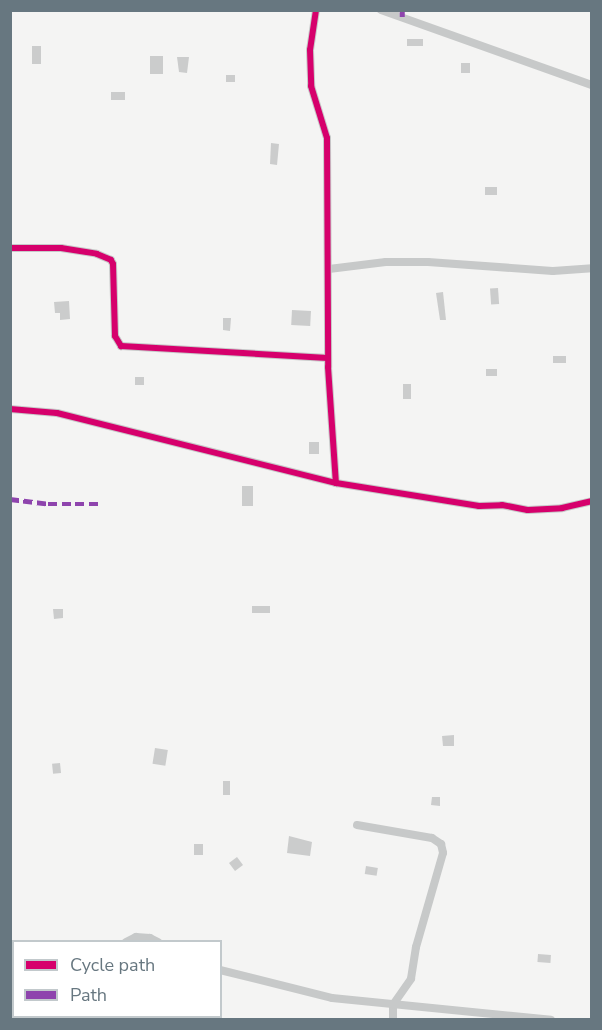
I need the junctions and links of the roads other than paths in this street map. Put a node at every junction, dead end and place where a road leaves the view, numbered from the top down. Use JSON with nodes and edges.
{"nodes":[{"id":1,"x":316,"y":10,"type":"edge"},
{"id":2,"x":381,"y":10,"type":"edge"},
{"id":3,"x":591,"y":85,"type":"edge"},
{"id":4,"x":10,"y":248,"type":"edge"},
{"id":5,"x":591,"y":268,"type":"edge"},
{"id":6,"x":329,"y":269,"type":"junction"},
{"id":7,"x":328,"y":358,"type":"junction"},
{"id":8,"x":10,"y":409,"type":"edge"},
{"id":9,"x":336,"y":483,"type":"junction"},
{"id":10,"x":591,"y":501,"type":"edge"},
{"id":11,"x":357,"y":825,"type":"dead end"},
{"id":12,"x":130,"y":940,"type":"edge"},
{"id":13,"x":154,"y":940,"type":"edge"},
{"id":14,"x":222,"y":970,"type":"edge"},
{"id":15,"x":393,"y":1005,"type":"junction"},
{"id":16,"x":393,"y":1020,"type":"edge"},
{"id":17,"x":551,"y":1020,"type":"edge"}],
"edges":[{"from":1,"to":6,"type":"street"},
{"from":2,"to":3,"type":"street"},
{"from":4,"to":7,"type":"street"},
{"from":5,"to":6,"type":"street"},
{"from":6,"to":7,"type":"street"},
{"from":7,"to":9,"type":"street"},
{"from":8,"to":9,"type":"street"},
{"from":9,"to":10,"type":"street"},
{"from":11,"to":15,"type":"street"},
{"from":12,"to":13,"type":"street"},
{"from":14,"to":15,"type":"street"},
{"from":15,"to":16,"type":"street"},
{"from":15,"to":17,"type":"street"}]}
